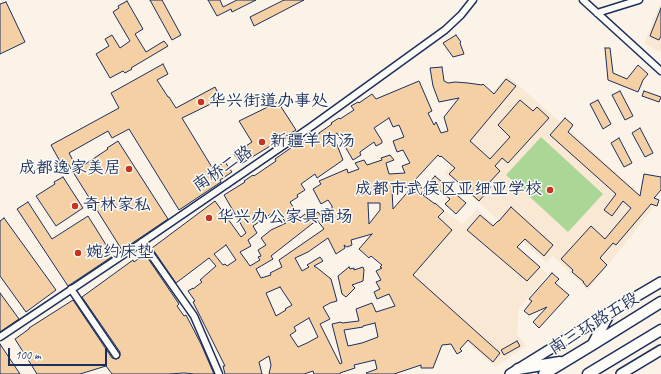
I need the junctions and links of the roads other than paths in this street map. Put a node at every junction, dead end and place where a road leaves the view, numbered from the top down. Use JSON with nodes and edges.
{"nodes":[{"id":1,"x":473,"y":0,"type":"edge"},
{"id":2,"x":583,"y":0,"type":"edge"},
{"id":3,"x":639,"y":0,"type":"edge"},
{"id":4,"x":597,"y":13,"type":"junction"},
{"id":5,"x":661,"y":71,"type":"edge"},
{"id":6,"x":142,"y":242,"type":"junction"},
{"id":7,"x":661,"y":282,"type":"edge"},
{"id":8,"x":71,"y":290,"type":"junction"},
{"id":9,"x":661,"y":302,"type":"edge"},
{"id":10,"x":610,"y":312,"type":"junction"},
{"id":11,"x":661,"y":330,"type":"edge"},
{"id":12,"x":0,"y":337,"type":"edge"},
{"id":13,"x":592,"y":345,"type":"junction"},
{"id":14,"x":661,"y":350,"type":"edge"},
{"id":15,"x":116,"y":355,"type":"dead end"},
{"id":16,"x":566,"y":360,"type":"junction"},
{"id":17,"x":514,"y":372,"type":"edge"},
{"id":18,"x":219,"y":374,"type":"edge"},
{"id":19,"x":544,"y":374,"type":"edge"},
{"id":20,"x":588,"y":374,"type":"edge"},
{"id":21,"x":621,"y":374,"type":"edge"}],
"edges":[{"from":1,"to":6,"type":"street","name":"南桥二路"},
{"from":2,"to":4,"type":"street"},
{"from":3,"to":4,"type":"street"},
{"from":4,"to":5,"type":"street"},
{"from":6,"to":8,"type":"street","name":"南桥二路"},
{"from":6,"to":18,"type":"street"},
{"from":7,"to":10,"type":"main road"},
{"from":8,"to":12,"type":"street","name":"南桥二路"},
{"from":8,"to":15,"type":"street"},
{"from":9,"to":13,"type":"highway","name":"南三环路五段"},
{"from":10,"to":13,"type":"highway"},
{"from":10,"to":17,"type":"main road"},
{"from":11,"to":20,"type":"highway"},
{"from":13,"to":16,"type":"highway","name":"南三环路五段"},
{"from":14,"to":21,"type":"main road"},
{"from":16,"to":17,"type":"highway"},
{"from":16,"to":19,"type":"highway","name":"南三环路五段"}]}
